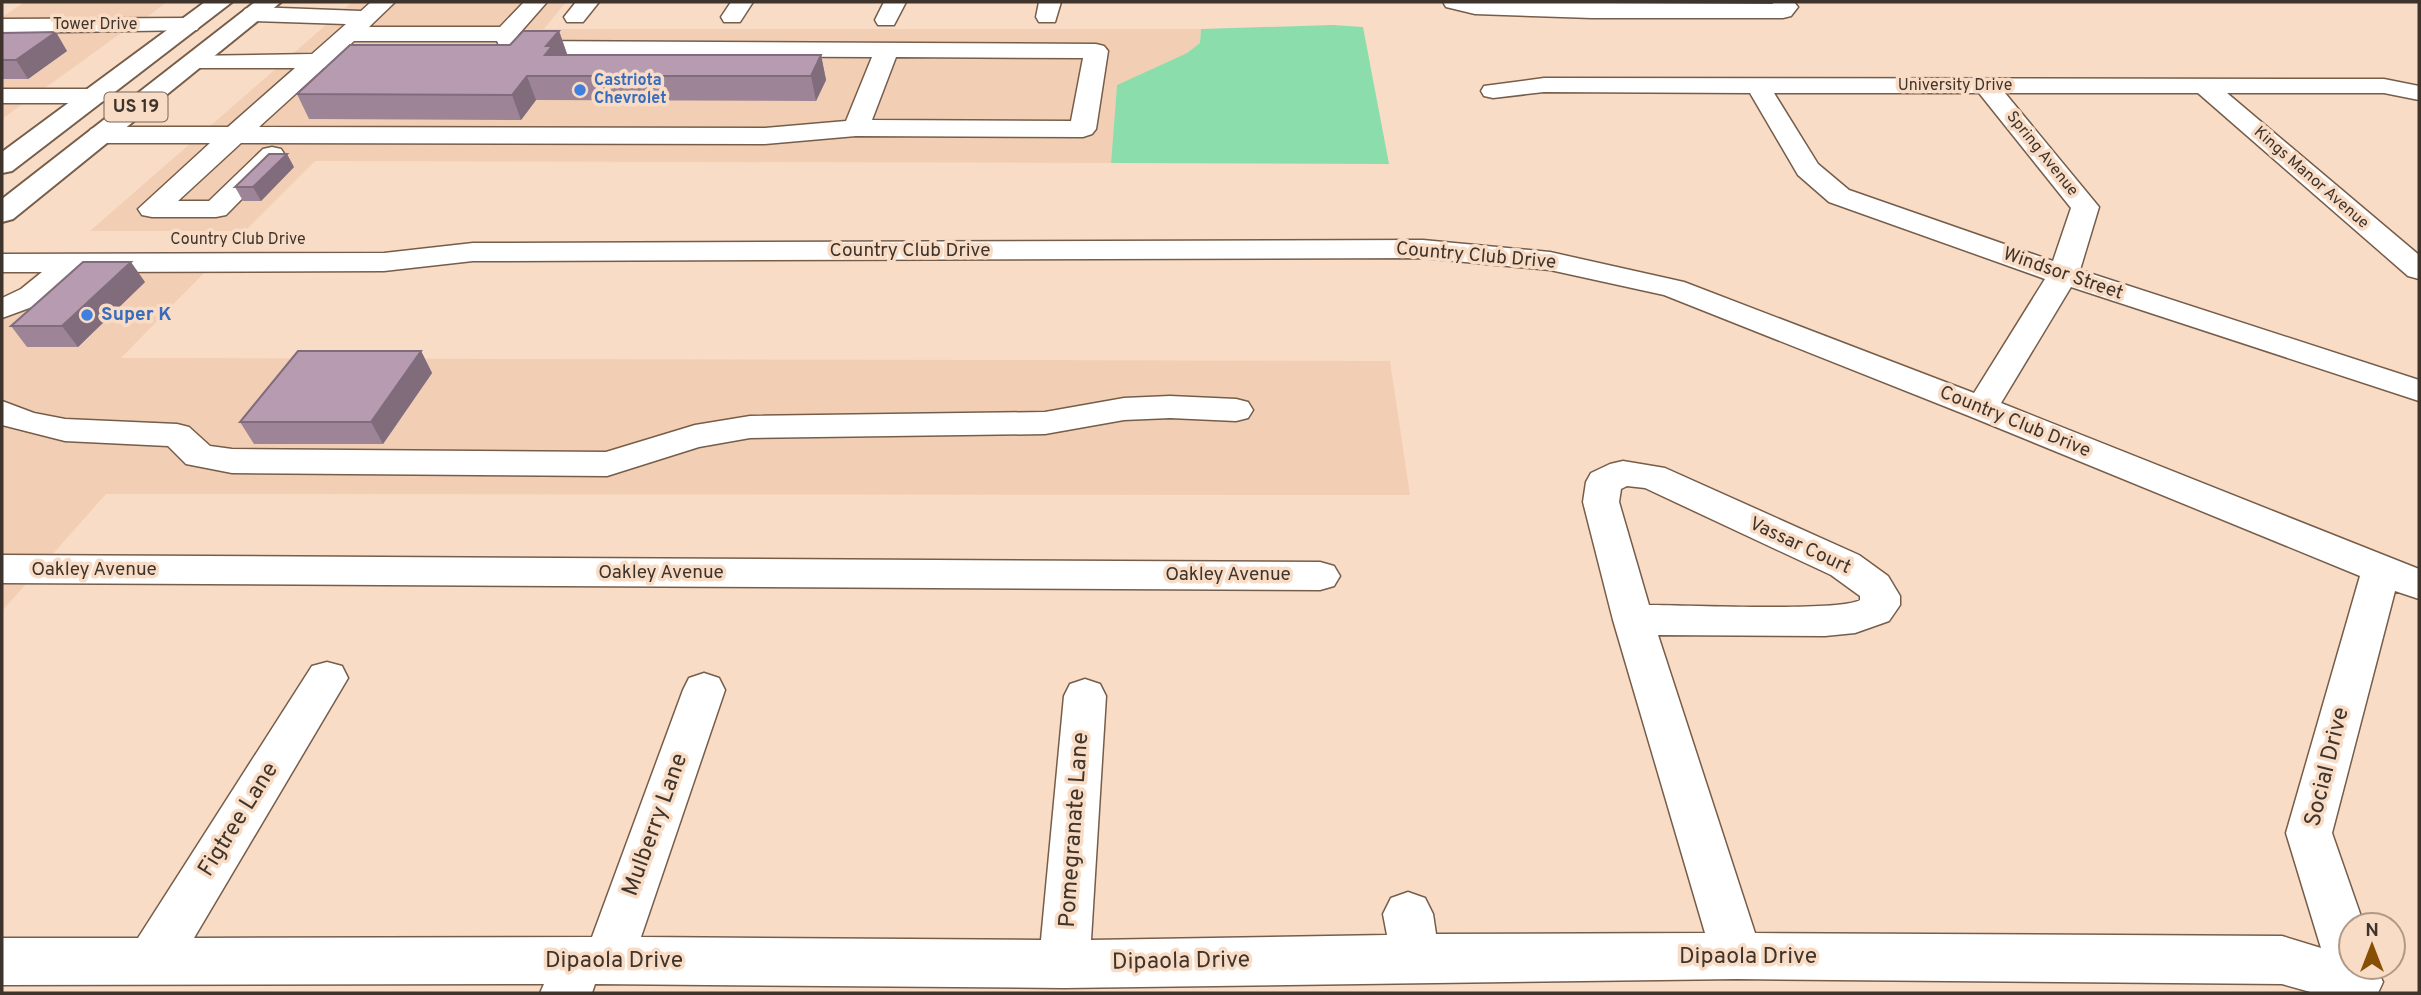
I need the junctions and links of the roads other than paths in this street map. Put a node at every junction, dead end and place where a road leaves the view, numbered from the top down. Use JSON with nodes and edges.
{"nodes":[{"id":1,"x":41,"y":2,"type":"edge"},
{"id":2,"x":150,"y":2,"type":"edge"},
{"id":3,"x":220,"y":2,"type":"edge"},
{"id":4,"x":536,"y":2,"type":"edge"},
{"id":5,"x":1454,"y":2,"type":"edge"},
{"id":6,"x":1783,"y":2,"type":"edge"},
{"id":7,"x":256,"y":6,"type":"edge"},
{"id":8,"x":365,"y":18,"type":"edge"},
{"id":9,"x":7,"y":24,"type":"edge"},
{"id":10,"x":189,"y":25,"type":"junction"},
{"id":11,"x":509,"y":41,"type":"junction"},
{"id":12,"x":887,"y":50,"type":"junction"},
{"id":13,"x":194,"y":61,"type":"junction"},
{"id":14,"x":317,"y":61,"type":"junction"},
{"id":15,"x":408,"y":61,"type":"edge"},
{"id":16,"x":486,"y":61,"type":"edge"},
{"id":17,"x":1758,"y":86,"type":"junction"},
{"id":18,"x":2204,"y":86,"type":"junction"},
{"id":19,"x":1987,"y":87,"type":"junction"},
{"id":20,"x":1493,"y":91,"type":"dead end"},
{"id":21,"x":2418,"y":93,"type":"edge"},
{"id":22,"x":2,"y":96,"type":"edge"},
{"id":23,"x":95,"y":96,"type":"junction"},
{"id":24,"x":856,"y":128,"type":"junction"},
{"id":25,"x":100,"y":135,"type":"junction"},
{"id":26,"x":234,"y":135,"type":"junction"},
{"id":27,"x":293,"y":135,"type":"junction"},
{"id":28,"x":9,"y":160,"type":"edge"},
{"id":29,"x":2,"y":186,"type":"edge"},
{"id":30,"x":2,"y":213,"type":"edge"},
{"id":31,"x":2,"y":240,"type":"edge"},
{"id":32,"x":170,"y":240,"type":"junction"},
{"id":33,"x":260,"y":241,"type":"junction"},
{"id":34,"x":473,"y":251,"type":"junction"},
{"id":35,"x":239,"y":262,"type":"junction"},
{"id":36,"x":2,"y":263,"type":"edge"},
{"id":37,"x":71,"y":263,"type":"junction"},
{"id":38,"x":146,"y":263,"type":"junction"},
{"id":39,"x":2419,"y":270,"type":"edge"},
{"id":40,"x":2063,"y":275,"type":"junction"},
{"id":41,"x":2,"y":310,"type":"edge"},
{"id":42,"x":2419,"y":391,"type":"edge"},
{"id":43,"x":1981,"y":408,"type":"junction"},
{"id":44,"x":1236,"y":410,"type":"dead end"},
{"id":45,"x":2,"y":412,"type":"edge"},
{"id":46,"x":2,"y":569,"type":"edge"},
{"id":47,"x":1320,"y":576,"type":"dead end"},
{"id":48,"x":2400,"y":577,"type":"edge"},
{"id":49,"x":1633,"y":620,"type":"junction"},
{"id":50,"x":327,"y":678,"type":"dead end"},
{"id":51,"x":704,"y":690,"type":"dead end"},
{"id":52,"x":1085,"y":696,"type":"dead end"},
{"id":53,"x":2337,"y":918,"type":"edge"},
{"id":54,"x":1737,"y":956,"type":"junction"},
{"id":55,"x":2,"y":962,"type":"edge"},
{"id":56,"x":151,"y":963,"type":"junction"},
{"id":57,"x":1064,"y":964,"type":"junction"},
{"id":58,"x":583,"y":971,"type":"edge"},
{"id":59,"x":2337,"y":972,"type":"edge"}],
"edges":[{"from":1,"to":9,"type":"street"},
{"from":2,"to":9,"type":"street"},
{"from":3,"to":10,"type":"highway","number":"US 19"},
{"from":4,"to":11,"type":"street"},
{"from":5,"to":6,"type":"street"},
{"from":7,"to":8,"type":"street"},
{"from":7,"to":13,"type":"highway","number":"US 19"},
{"from":8,"to":11,"type":"street"},
{"from":8,"to":14,"type":"street"},
{"from":9,"to":10,"type":"street","name":"Tower Drive"},
{"from":10,"to":23,"type":"highway","number":"US 19"},
{"from":10,"to":25,"type":"highway"},
{"from":11,"to":12,"type":"street"},
{"from":11,"to":16,"type":"street"},
{"from":12,"to":24,"type":"street"},
{"from":12,"to":24,"type":"street"},
{"from":13,"to":14,"type":"street"},
{"from":13,"to":25,"type":"highway","number":"US 19"},
{"from":14,"to":15,"type":"street"},
{"from":14,"to":26,"type":"street"},
{"from":17,"to":19,"type":"street","name":"University Drive"},
{"from":17,"to":20,"type":"street","name":"University Drive"},
{"from":17,"to":40,"type":"street","name":"Windsor Street"},
{"from":18,"to":19,"type":"street","name":"University Drive"},
{"from":18,"to":21,"type":"street","name":"University Drive"},
{"from":18,"to":39,"type":"street","name":"Kings Manor Avenue"},
{"from":19,"to":40,"type":"street","name":"Spring Avenue"},
{"from":22,"to":23,"type":"street"},
{"from":23,"to":28,"type":"highway","number":"US 19"},
{"from":24,"to":27,"type":"street"},
{"from":25,"to":26,"type":"street"},
{"from":25,"to":30,"type":"highway","number":"US 19"},
{"from":26,"to":27,"type":"street"},
{"from":26,"to":27,"type":"street"},
{"from":28,"to":29,"type":"highway"},
{"from":31,"to":32,"type":"street","name":"Country Club Drive"},
{"from":32,"to":33,"type":"street","name":"Country Club Drive"},
{"from":32,"to":38,"type":"street"},
{"from":33,"to":34,"type":"street","name":"Country Club Drive"},
{"from":33,"to":35,"type":"street"},
{"from":34,"to":35,"type":"street","name":"Country Club Drive"},
{"from":34,"to":43,"type":"street","name":"Country Club Drive"},
{"from":35,"to":38,"type":"street","name":"Country Club Drive"},
{"from":36,"to":37,"type":"street","name":"Country Club Drive"},
{"from":37,"to":38,"type":"street","name":"Country Club Drive"},
{"from":37,"to":41,"type":"street"},
{"from":40,"to":42,"type":"street","name":"Windsor Street"},
{"from":40,"to":43,"type":"street","name":"Spring Avenue"},
{"from":43,"to":48,"type":"street","name":"Country Club Drive"},
{"from":44,"to":45,"type":"street"},
{"from":46,"to":47,"type":"street","name":"Oakley Avenue"},
{"from":48,"to":53,"type":"street","name":"Social Drive"},
{"from":49,"to":49,"type":"street","name":"Vassar Court"},
{"from":49,"to":54,"type":"street","name":"Vassar Court"},
{"from":50,"to":56,"type":"street","name":"Figtree Lane"},
{"from":51,"to":58,"type":"street","name":"Mulberry Lane"},
{"from":52,"to":57,"type":"street","name":"Pomegranate Lane"},
{"from":54,"to":57,"type":"street","name":"Dipaola Drive"},
{"from":54,"to":59,"type":"street","name":"Dipaola Drive"},
{"from":55,"to":56,"type":"street","name":"Dipaola Drive"},
{"from":56,"to":58,"type":"street","name":"Dipaola Drive"},
{"from":57,"to":58,"type":"street","name":"Dipaola Drive"}]}
